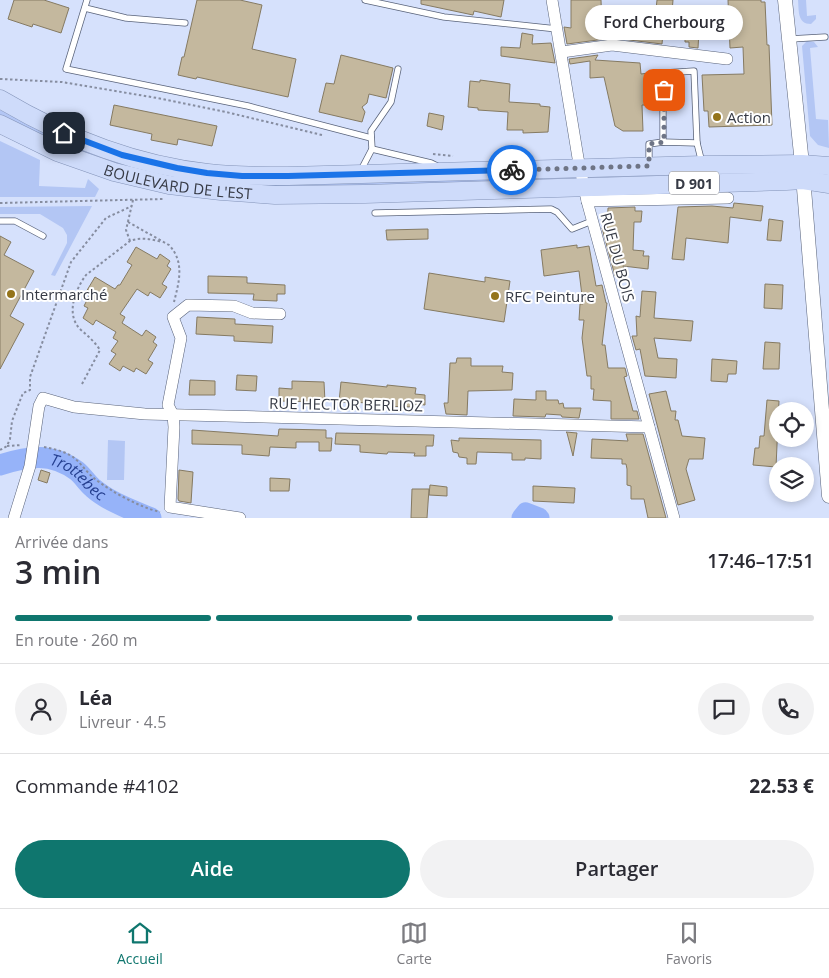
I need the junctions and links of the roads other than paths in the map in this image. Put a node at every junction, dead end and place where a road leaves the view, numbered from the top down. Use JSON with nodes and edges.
{"nodes":[{"id":1,"x":87,"y":0,"type":"edge"},
{"id":2,"x":366,"y":0,"type":"edge"},
{"id":3,"x":552,"y":0,"type":"edge"},
{"id":4,"x":785,"y":0,"type":"edge"},
{"id":5,"x":85,"y":8,"type":"junction"},
{"id":6,"x":185,"y":23,"type":"dead end"},
{"id":7,"x":557,"y":29,"type":"junction"},
{"id":8,"x":825,"y":37,"type":"dead end"},
{"id":9,"x":790,"y":40,"type":"junction"},
{"id":10,"x":562,"y":52,"type":"junction"},
{"id":11,"x":727,"y":59,"type":"dead end"},
{"id":12,"x":398,"y":68,"type":"dead end"},
{"id":13,"x":0,"y":99,"type":"edge"},
{"id":14,"x":0,"y":124,"type":"edge"},
{"id":15,"x":371,"y":138,"type":"junction"},
{"id":16,"x":664,"y":142,"type":"junction"},
{"id":17,"x":697,"y":143,"type":"junction"},
{"id":18,"x":372,"y":149,"type":"junction"},
{"id":19,"x":454,"y":165,"type":"junction"},
{"id":20,"x":649,"y":166,"type":"junction"},
{"id":21,"x":703,"y":166,"type":"junction"},
{"id":22,"x":829,"y":166,"type":"edge"},
{"id":23,"x":580,"y":168,"type":"junction"},
{"id":24,"x":803,"y":172,"type":"junction"},
{"id":25,"x":829,"y":173,"type":"edge"},
{"id":26,"x":358,"y":174,"type":"junction"},
{"id":27,"x":829,"y":184,"type":"edge"},
{"id":28,"x":586,"y":194,"type":"junction"},
{"id":29,"x":728,"y":198,"type":"dead end"},
{"id":30,"x":375,"y":213,"type":"dead end"},
{"id":31,"x":0,"y":221,"type":"edge"},
{"id":32,"x":592,"y":221,"type":"junction"},
{"id":33,"x":42,"y":236,"type":"dead end"},
{"id":34,"x":280,"y":314,"type":"dead end"},
{"id":35,"x":173,"y":415,"type":"junction"},
{"id":36,"x":649,"y":426,"type":"junction"},
{"id":37,"x":829,"y":496,"type":"edge"},
{"id":38,"x":14,"y":518,"type":"edge"},
{"id":39,"x":240,"y":518,"type":"edge"},
{"id":40,"x":674,"y":518,"type":"edge"}],
"edges":[{"from":1,"to":5,"type":"lane"},
{"from":2,"to":7,"type":"lane"},
{"from":3,"to":7,"type":"street","name":"RUE DU BOIS"},
{"from":4,"to":9,"type":"street"},
{"from":5,"to":6,"type":"lane"},
{"from":5,"to":15,"type":"lane"},
{"from":7,"to":10,"type":"street","name":"RUE DU BOIS"},
{"from":8,"to":9,"type":"lane"},
{"from":9,"to":24,"type":"street"},
{"from":10,"to":11,"type":"street"},
{"from":10,"to":23,"type":"street","name":"RUE DU BOIS"},
{"from":12,"to":15,"type":"lane"},
{"from":13,"to":26,"type":"main road","name":"BOULEVARD DE L'EST","number":"D 901"},
{"from":14,"to":28,"type":"main road","name":"BOULEVARD DE L'EST","number":"D 901"},
{"from":15,"to":18,"type":"lane"},
{"from":16,"to":17,"type":"lane"},
{"from":16,"to":17,"type":"lane"},
{"from":16,"to":20,"type":"lane"},
{"from":17,"to":21,"type":"lane"},
{"from":18,"to":19,"type":"lane"},
{"from":18,"to":26,"type":"lane"},
{"from":19,"to":23,"type":"main road","name":"BOULEVARD DE L'EST","number":"D 901"},
{"from":19,"to":26,"type":"main road","name":"BOULEVARD DE L'EST","number":"D 901"},
{"from":20,"to":21,"type":"main road","number":"D 901"},
{"from":20,"to":23,"type":"main road","number":"D 901"},
{"from":21,"to":24,"type":"main road","number":"D 901"},
{"from":22,"to":24,"type":"main road","number":"D 901"},
{"from":23,"to":28,"type":"street","name":"RUE DU BOIS"},
{"from":24,"to":25,"type":"main road","number":"D 901"},
{"from":24,"to":27,"type":"main road","number":"D 901"},
{"from":24,"to":28,"type":"main road","number":"D 901"},
{"from":24,"to":37,"type":"street"},
{"from":28,"to":29,"type":"street"},
{"from":28,"to":32,"type":"street","name":"RUE DU BOIS"},
{"from":30,"to":32,"type":"lane"},
{"from":31,"to":33,"type":"lane"},
{"from":32,"to":36,"type":"street","name":"RUE DU BOIS"},
{"from":34,"to":35,"type":"street"},
{"from":35,"to":36,"type":"street","name":"RUE HECTOR BERLIOZ"},
{"from":35,"to":38,"type":"street","name":"RUE HECTOR BERLIOZ"},
{"from":35,"to":39,"type":"street"},
{"from":36,"to":40,"type":"street","name":"RUE DU BOIS"}]}
